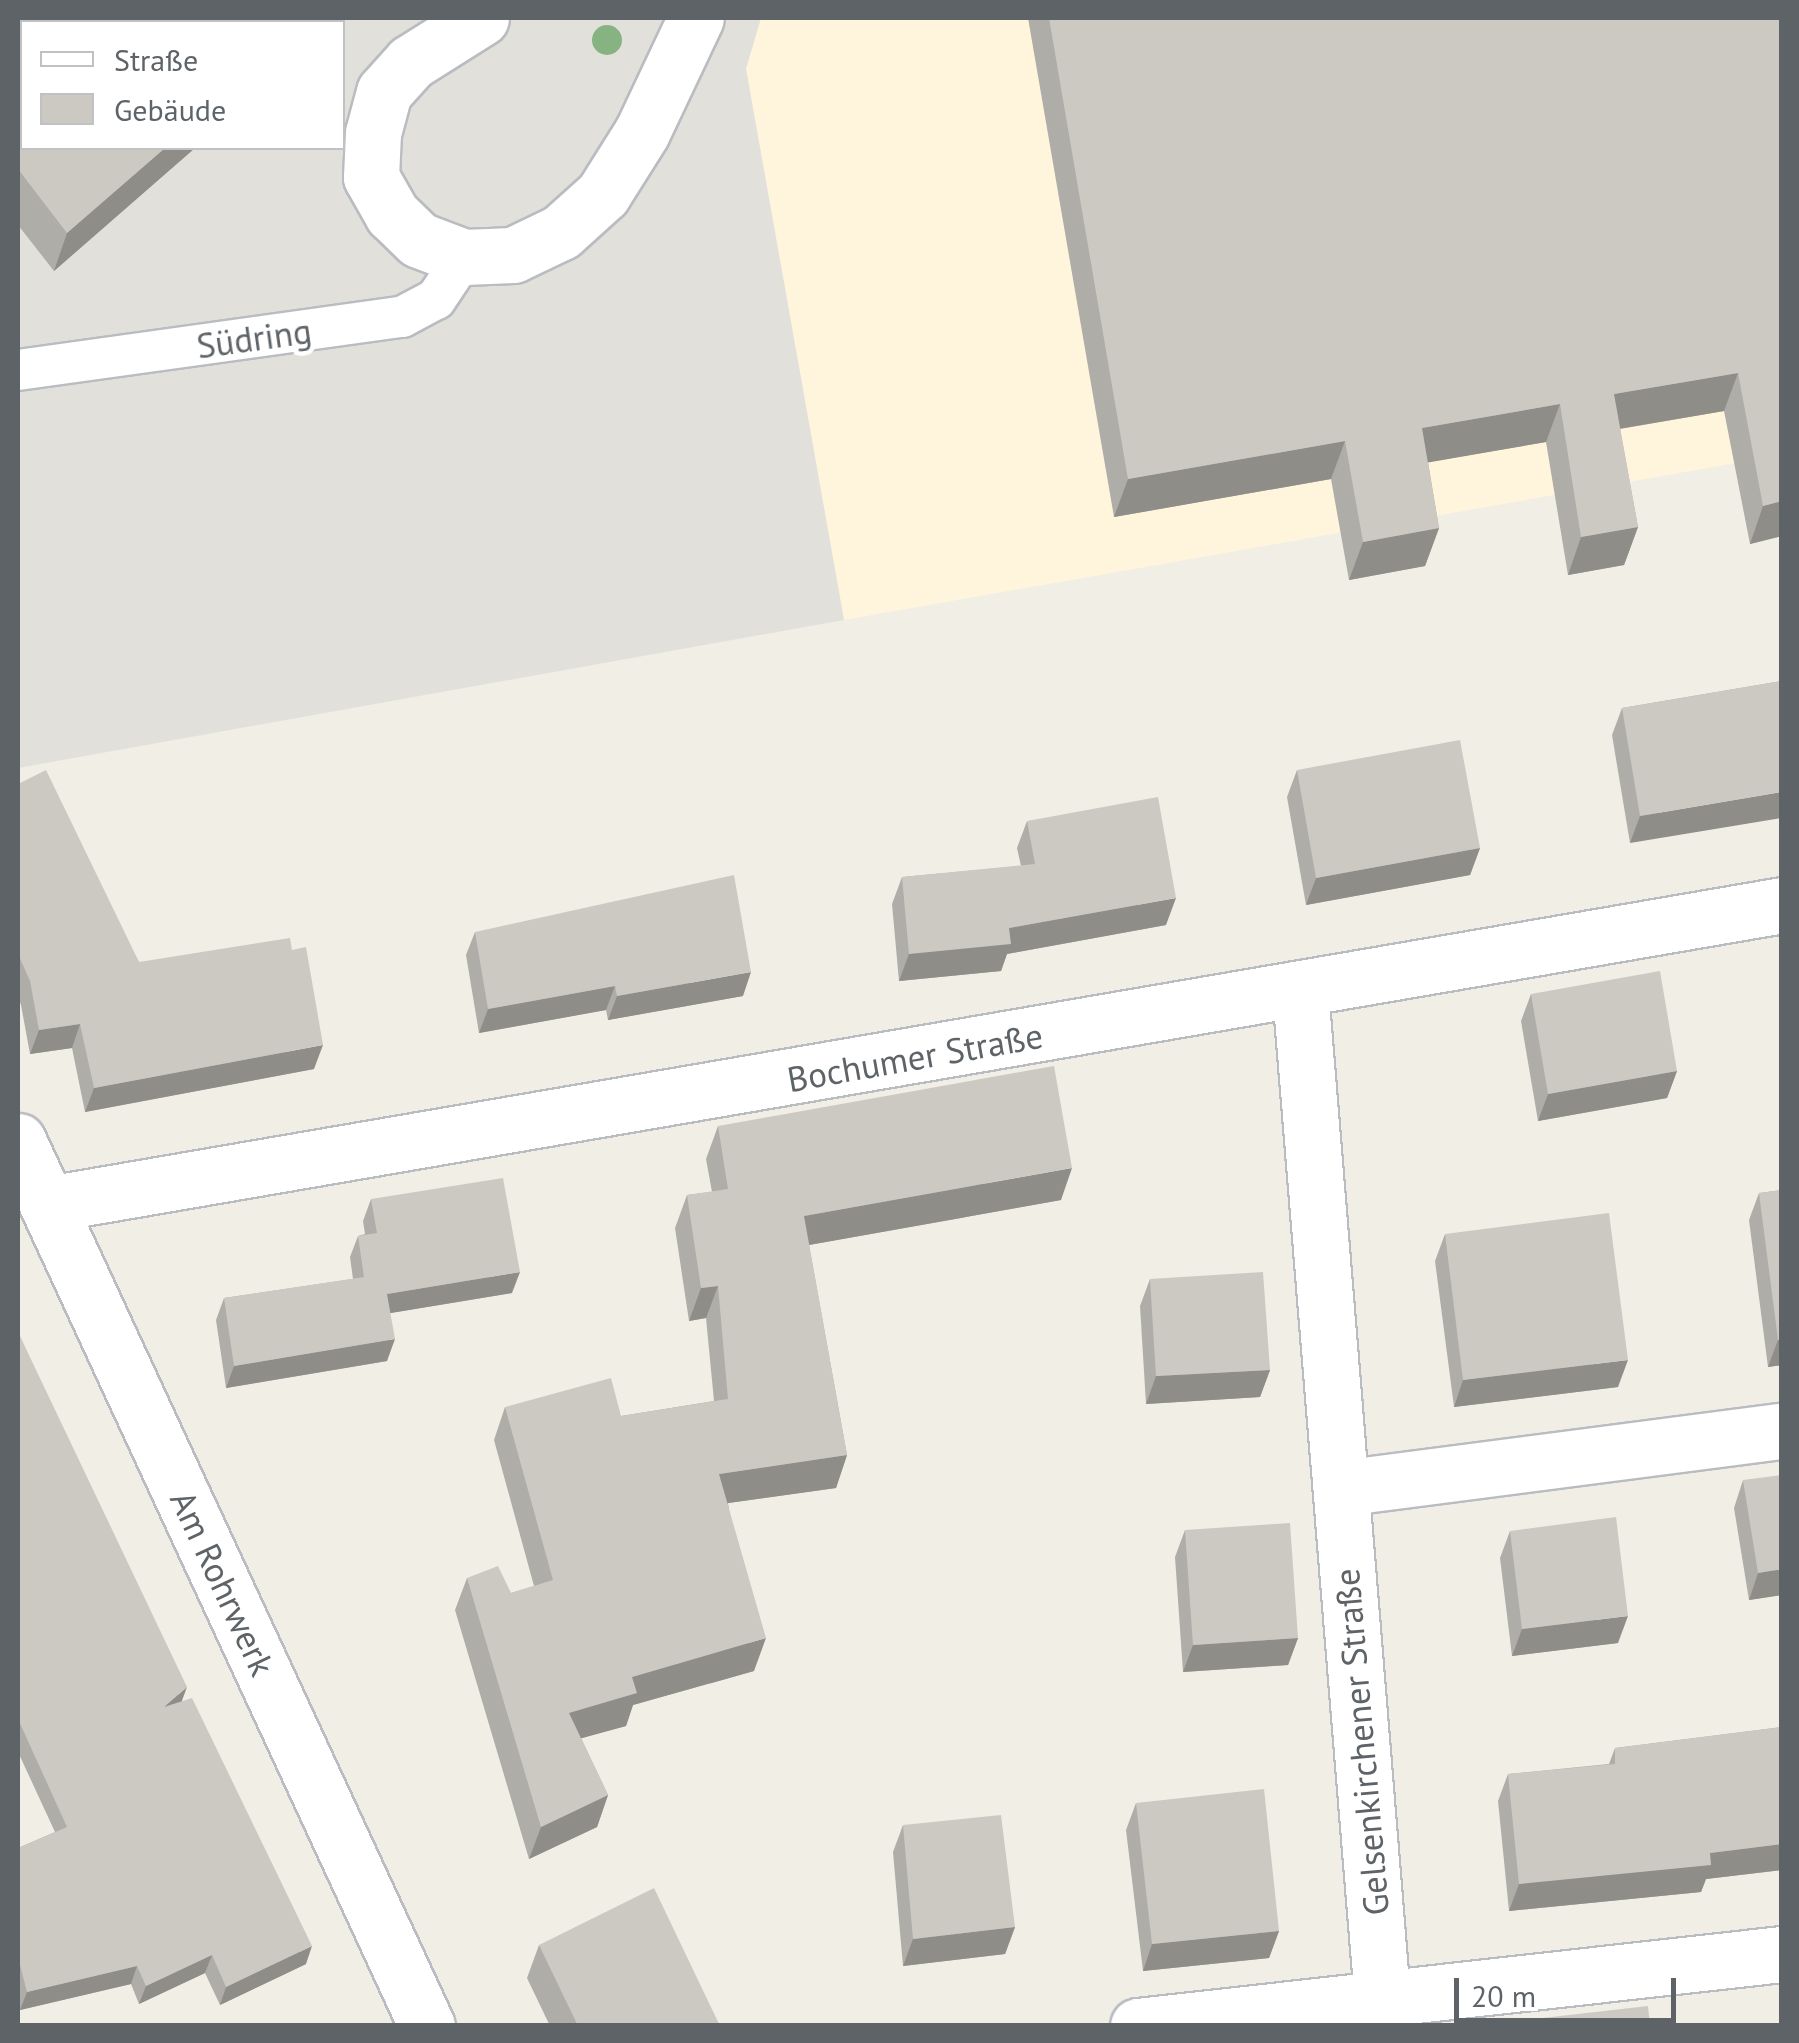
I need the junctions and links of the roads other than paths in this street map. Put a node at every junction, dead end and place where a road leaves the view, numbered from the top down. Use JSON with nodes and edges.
{"nodes":[{"id":1,"x":480,"y":18,"type":"edge"},
{"id":2,"x":696,"y":18,"type":"edge"},
{"id":3,"x":464,"y":257,"type":"junction"},
{"id":4,"x":18,"y":370,"type":"edge"},
{"id":5,"x":1782,"y":906,"type":"edge"},
{"id":6,"x":1300,"y":991,"type":"junction"},
{"id":7,"x":18,"y":1141,"type":"edge"},
{"id":8,"x":48,"y":1204,"type":"junction"},
{"id":9,"x":1782,"y":1431,"type":"edge"},
{"id":10,"x":1341,"y":1488,"type":"junction"},
{"id":11,"x":1782,"y":1954,"type":"edge"},
{"id":12,"x":1382,"y":1996,"type":"junction"},
{"id":13,"x":428,"y":2026,"type":"edge"},
{"id":14,"x":1138,"y":2026,"type":"edge"}],
"edges":[{"from":1,"to":3,"type":"street"},
{"from":2,"to":3,"type":"street"},
{"from":3,"to":4,"type":"lane","name":"Südring"},
{"from":5,"to":6,"type":"street","name":"Bochumer Straße"},
{"from":6,"to":8,"type":"street","name":"Bochumer Straße"},
{"from":6,"to":10,"type":"street","name":"Gelsenkirchener Straße"},
{"from":7,"to":8,"type":"street","name":"Am Rohrwerk"},
{"from":8,"to":13,"type":"street","name":"Am Rohrwerk"},
{"from":9,"to":10,"type":"street"},
{"from":10,"to":12,"type":"street","name":"Gelsenkirchener Straße"},
{"from":11,"to":12,"type":"street"},
{"from":12,"to":14,"type":"street"}]}
